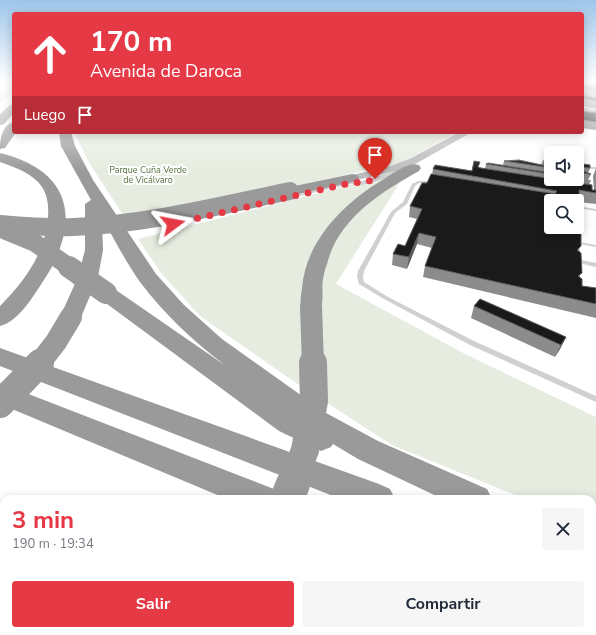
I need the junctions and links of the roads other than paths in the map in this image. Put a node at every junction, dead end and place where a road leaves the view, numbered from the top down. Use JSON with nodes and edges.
{"nodes":[{"id":1,"x":9,"y":112,"type":"edge"},
{"id":2,"x":585,"y":112,"type":"edge"},
{"id":3,"x":596,"y":114,"type":"edge"},
{"id":4,"x":0,"y":121,"type":"edge"},
{"id":5,"x":12,"y":129,"type":"edge"},
{"id":6,"x":65,"y":134,"type":"edge"},
{"id":7,"x":471,"y":134,"type":"edge"},
{"id":8,"x":0,"y":145,"type":"edge"},
{"id":9,"x":0,"y":157,"type":"edge"},
{"id":10,"x":414,"y":168,"type":"junction"},
{"id":11,"x":585,"y":168,"type":"joint"},
{"id":12,"x":596,"y":168,"type":"edge"},
{"id":13,"x":584,"y":173,"type":"edge"},
{"id":14,"x":86,"y":180,"type":"junction"},
{"id":15,"x":353,"y":180,"type":"junction"},
{"id":16,"x":440,"y":183,"type":"edge"},
{"id":17,"x":584,"y":208,"type":"edge"},
{"id":18,"x":596,"y":210,"type":"edge"},
{"id":19,"x":0,"y":224,"type":"edge"},
{"id":20,"x":173,"y":224,"type":"dead end"},
{"id":21,"x":148,"y":227,"type":"dead end"},
{"id":22,"x":0,"y":230,"type":"edge"},
{"id":23,"x":576,"y":242,"type":"edge"},
{"id":24,"x":596,"y":246,"type":"edge"},
{"id":25,"x":576,"y":261,"type":"edge"},
{"id":26,"x":596,"y":265,"type":"edge"},
{"id":27,"x":0,"y":319,"type":"edge"},
{"id":28,"x":0,"y":357,"type":"edge"},
{"id":29,"x":0,"y":393,"type":"edge"},
{"id":30,"x":596,"y":399,"type":"edge"},
{"id":31,"x":0,"y":404,"type":"edge"},
{"id":32,"x":253,"y":495,"type":"edge"},
{"id":33,"x":288,"y":495,"type":"edge"},
{"id":34,"x":368,"y":495,"type":"edge"},
{"id":35,"x":435,"y":495,"type":"edge"},
{"id":36,"x":467,"y":495,"type":"edge"}],
"edges":[{"from":1,"to":4,"type":"highway"},
{"from":2,"to":3,"type":"main road"},
{"from":5,"to":8,"type":"highway"},
{"from":6,"to":14,"type":"highway"},
{"from":7,"to":10,"type":"main road"},
{"from":7,"to":15,"type":"main road"},
{"from":9,"to":27,"type":"highway"},
{"from":10,"to":15,"type":"street"},
{"from":10,"to":33,"type":"highway","bridge":true},
{"from":11,"to":12,"type":"lane"},
{"from":11,"to":13,"type":"lane"},
{"from":14,"to":31,"type":"highway","bridge":true},
{"from":14,"to":36,"type":"highway"},
{"from":15,"to":19,"type":"highway","bridge":true},
{"from":16,"to":30,"type":"lane"},
{"from":17,"to":18,"type":"lane"},
{"from":20,"to":21,"type":"lane"},
{"from":22,"to":35,"type":"highway","bridge":true},
{"from":23,"to":24,"type":"lane"},
{"from":25,"to":26,"type":"lane"},
{"from":28,"to":34,"type":"highway"},
{"from":29,"to":32,"type":"highway"}]}
